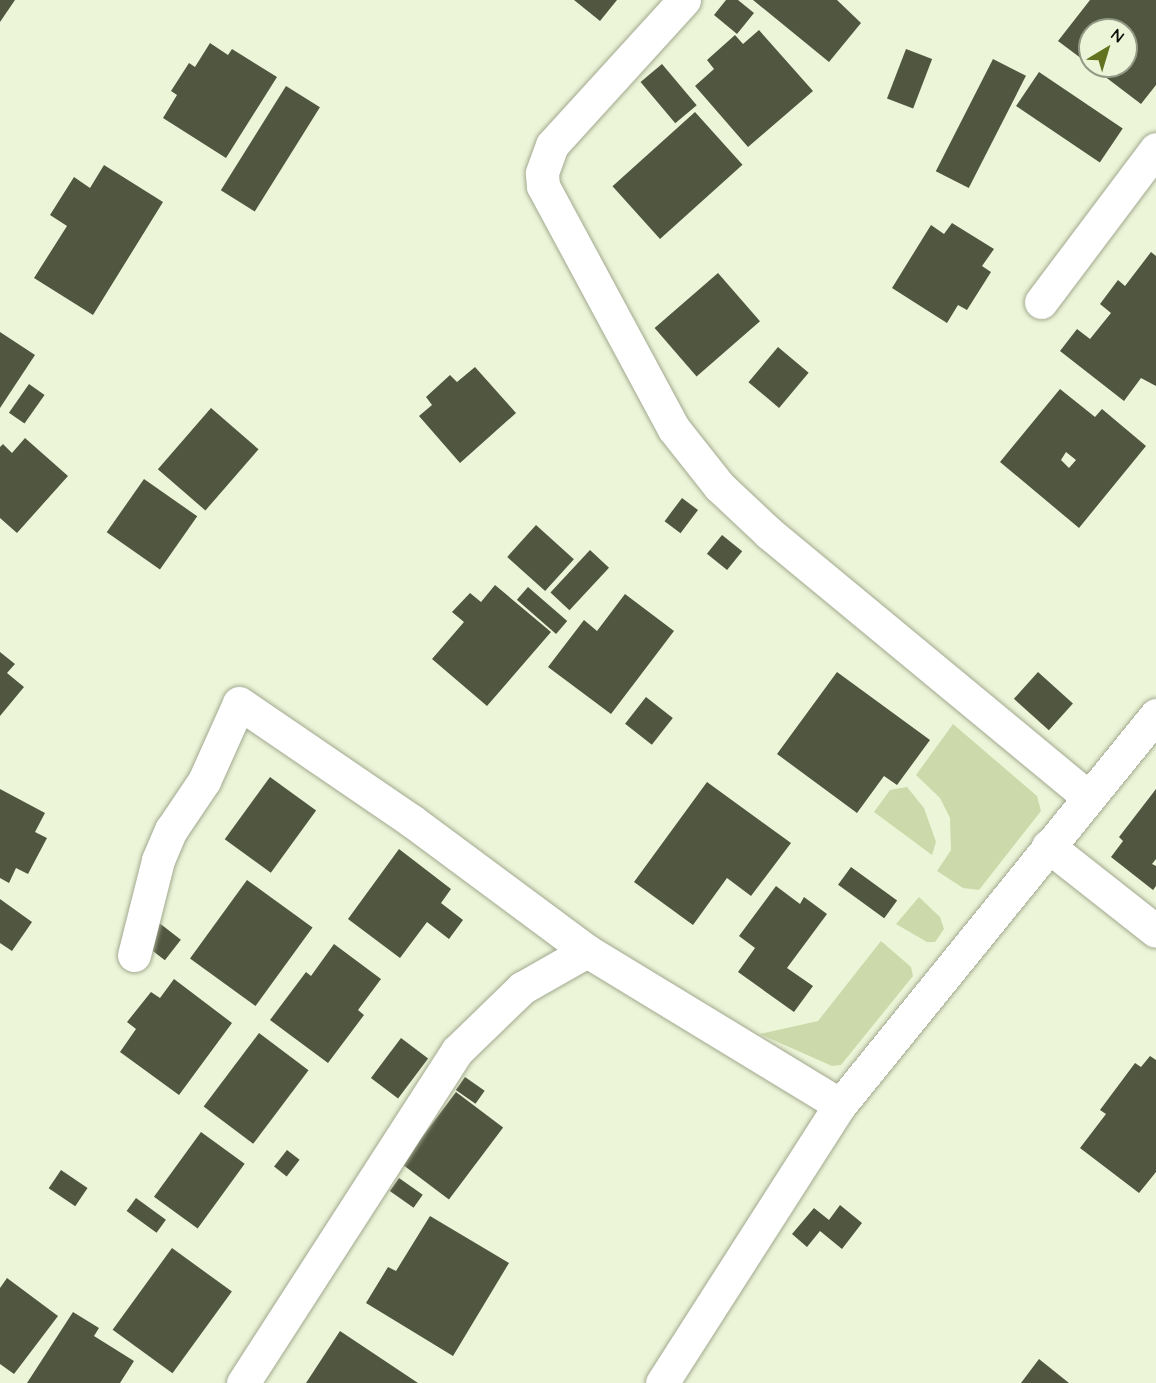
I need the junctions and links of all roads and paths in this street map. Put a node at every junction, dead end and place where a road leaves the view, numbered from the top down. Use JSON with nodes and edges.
{"nodes":[{"id":1,"x":684,"y":0,"type":"edge"},
{"id":2,"x":1156,"y":149,"type":"edge"},
{"id":3,"x":1041,"y":302,"type":"dead end"},
{"id":4,"x":1156,"y":715,"type":"edge"},
{"id":5,"x":1088,"y":797,"type":"junction"},
{"id":6,"x":1048,"y":846,"type":"junction"},
{"id":7,"x":1156,"y":931,"type":"edge"},
{"id":8,"x":587,"y":951,"type":"junction"},
{"id":9,"x":134,"y":955,"type":"dead end"},
{"id":10,"x":840,"y":1105,"type":"junction"},
{"id":11,"x":243,"y":1383,"type":"edge"},
{"id":12,"x":662,"y":1383,"type":"edge"}],
"edges":[{"from":1,"to":5,"type":"street"},
{"from":2,"to":3,"type":"street"},
{"from":4,"to":5,"type":"street"},
{"from":5,"to":6,"type":"street"},
{"from":6,"to":7,"type":"street"},
{"from":6,"to":10,"type":"street"},
{"from":8,"to":9,"type":"street"},
{"from":8,"to":10,"type":"street"},
{"from":8,"to":11,"type":"street"},
{"from":10,"to":12,"type":"street"}]}
